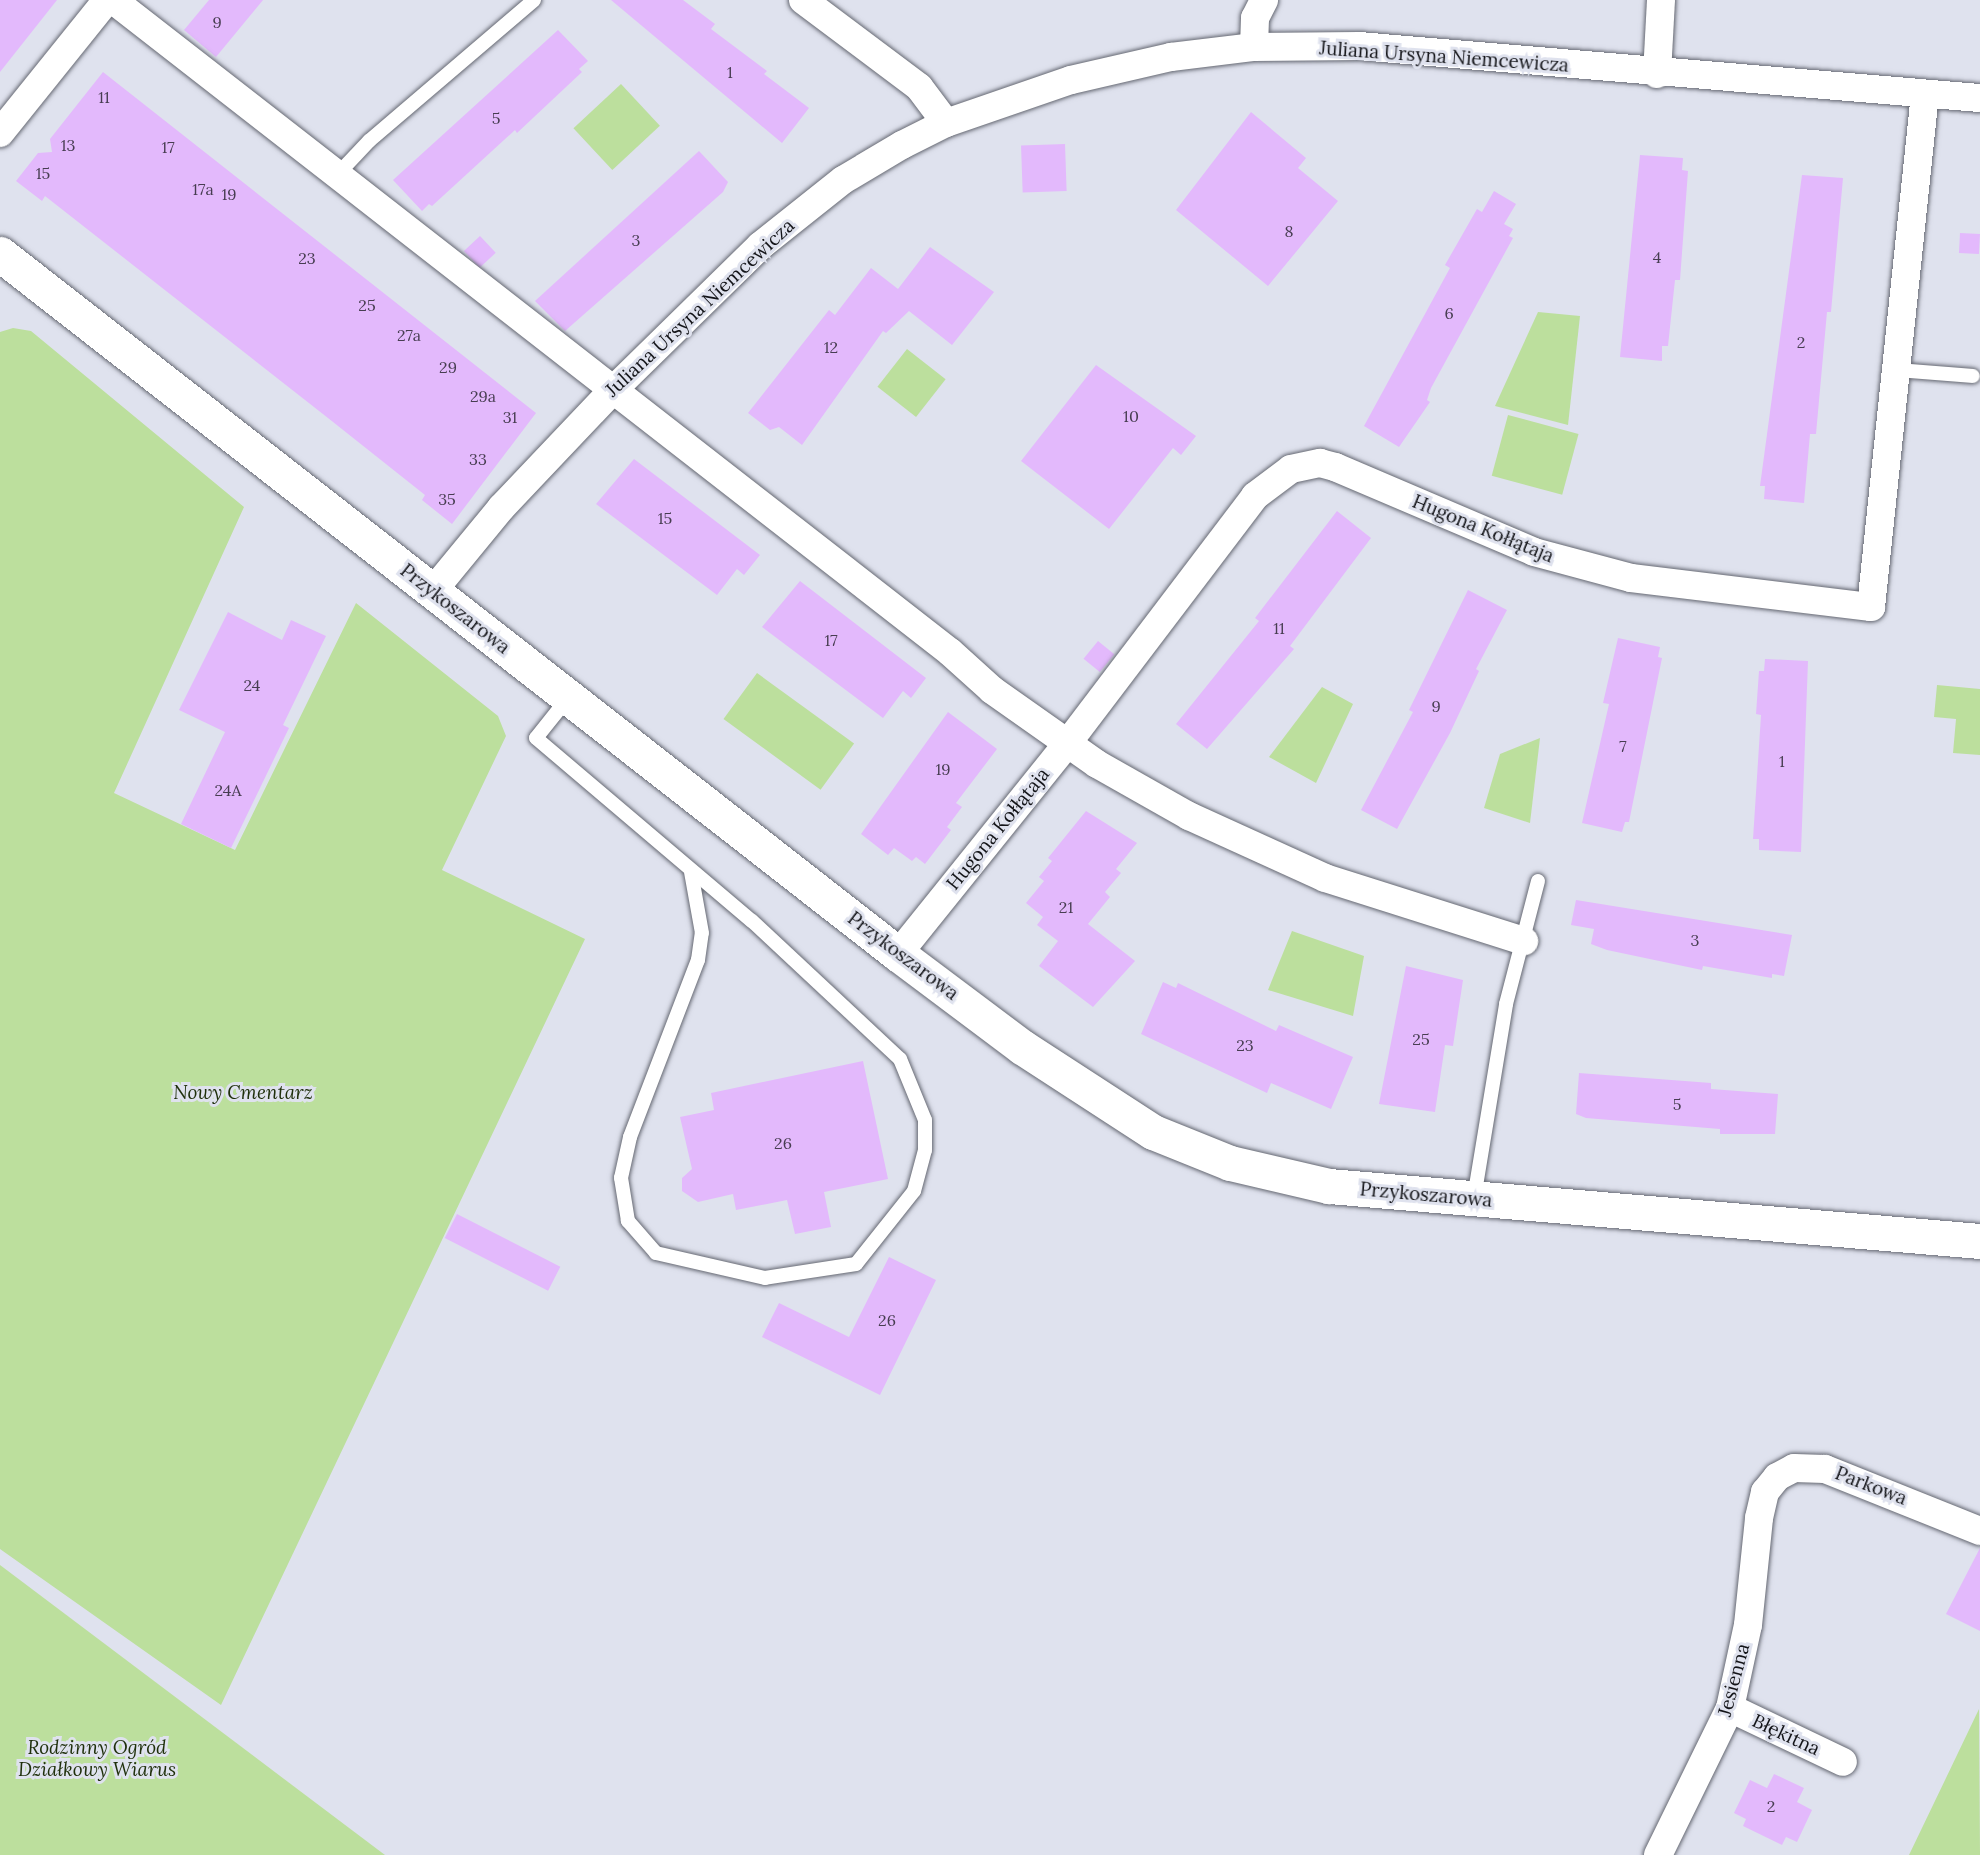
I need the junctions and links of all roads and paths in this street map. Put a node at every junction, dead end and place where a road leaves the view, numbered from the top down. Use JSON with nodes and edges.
{"nodes":[{"id":1,"x":107,"y":0,"type":"edge"},
{"id":2,"x":113,"y":0,"type":"edge"},
{"id":3,"x":534,"y":0,"type":"edge"},
{"id":4,"x":803,"y":0,"type":"edge"},
{"id":5,"x":1264,"y":0,"type":"edge"},
{"id":6,"x":1661,"y":0,"type":"edge"},
{"id":7,"x":1254,"y":47,"type":"junction"},
{"id":8,"x":1657,"y":74,"type":"junction"},
{"id":9,"x":1925,"y":93,"type":"junction"},
{"id":10,"x":1980,"y":98,"type":"edge"},
{"id":11,"x":946,"y":123,"type":"junction"},
{"id":12,"x":0,"y":133,"type":"edge"},
{"id":13,"x":336,"y":176,"type":"junction"},
{"id":14,"x":0,"y":254,"type":"edge"},
{"id":15,"x":1898,"y":370,"type":"junction"},
{"id":16,"x":1973,"y":376,"type":"dead end"},
{"id":17,"x":611,"y":392,"type":"junction"},
{"id":18,"x":432,"y":592,"type":"junction"},
{"id":19,"x":568,"y":697,"type":"junction"},
{"id":20,"x":1067,"y":744,"type":"junction"},
{"id":21,"x":691,"y":872,"type":"junction"},
{"id":22,"x":1538,"y":881,"type":"dead end"},
{"id":23,"x":1524,"y":941,"type":"junction"},
{"id":24,"x":898,"y":954,"type":"junction"},
{"id":25,"x":1474,"y":1199,"type":"junction"},
{"id":26,"x":1980,"y":1241,"type":"edge"},
{"id":27,"x":1765,"y":1492,"type":"joint"},
{"id":28,"x":1980,"y":1531,"type":"edge"},
{"id":29,"x":1730,"y":1708,"type":"junction"},
{"id":30,"x":1843,"y":1762,"type":"dead end"},
{"id":31,"x":1658,"y":1855,"type":"edge"}],
"edges":[{"from":1,"to":12,"type":"street"},
{"from":2,"to":13,"type":"street"},
{"from":3,"to":13,"type":"lane"},
{"from":4,"to":11,"type":"street"},
{"from":5,"to":7,"type":"street"},
{"from":6,"to":8,"type":"street"},
{"from":7,"to":8,"type":"street","name":"Juliana Ursyna Niemcewicza"},
{"from":7,"to":11,"type":"street","name":"Juliana Ursyna Niemcewicza"},
{"from":8,"to":9,"type":"street","name":"Juliana Ursyna Niemcewicza"},
{"from":9,"to":10,"type":"street","name":"Juliana Ursyna Niemcewicza"},
{"from":9,"to":15,"type":"street","name":"Hugona Kołłątaja"},
{"from":11,"to":17,"type":"street","name":"Juliana Ursyna Niemcewicza"},
{"from":13,"to":17,"type":"street"},
{"from":14,"to":18,"type":"street","name":"Przykoszarowa"},
{"from":15,"to":16,"type":"lane"},
{"from":15,"to":20,"type":"street","name":"Hugona Kołłątaja"},
{"from":17,"to":18,"type":"street","name":"Juliana Ursyna Niemcewicza"},
{"from":17,"to":20,"type":"street"},
{"from":18,"to":19,"type":"street","name":"Przykoszarowa"},
{"from":19,"to":21,"type":"lane"},
{"from":19,"to":24,"type":"street","name":"Przykoszarowa"},
{"from":20,"to":23,"type":"street"},
{"from":20,"to":24,"type":"street","name":"Hugona Kołłątaja"},
{"from":21,"to":21,"type":"lane"},
{"from":22,"to":23,"type":"lane"},
{"from":23,"to":25,"type":"lane"},
{"from":24,"to":25,"type":"street","name":"Przykoszarowa"},
{"from":25,"to":26,"type":"street","name":"Przykoszarowa"},
{"from":27,"to":28,"type":"street","name":"Parkowa"},
{"from":27,"to":29,"type":"street","name":"Jesienna"},
{"from":29,"to":30,"type":"street","name":"Błękitna"},
{"from":29,"to":31,"type":"street","name":"Jesienna"}]}
